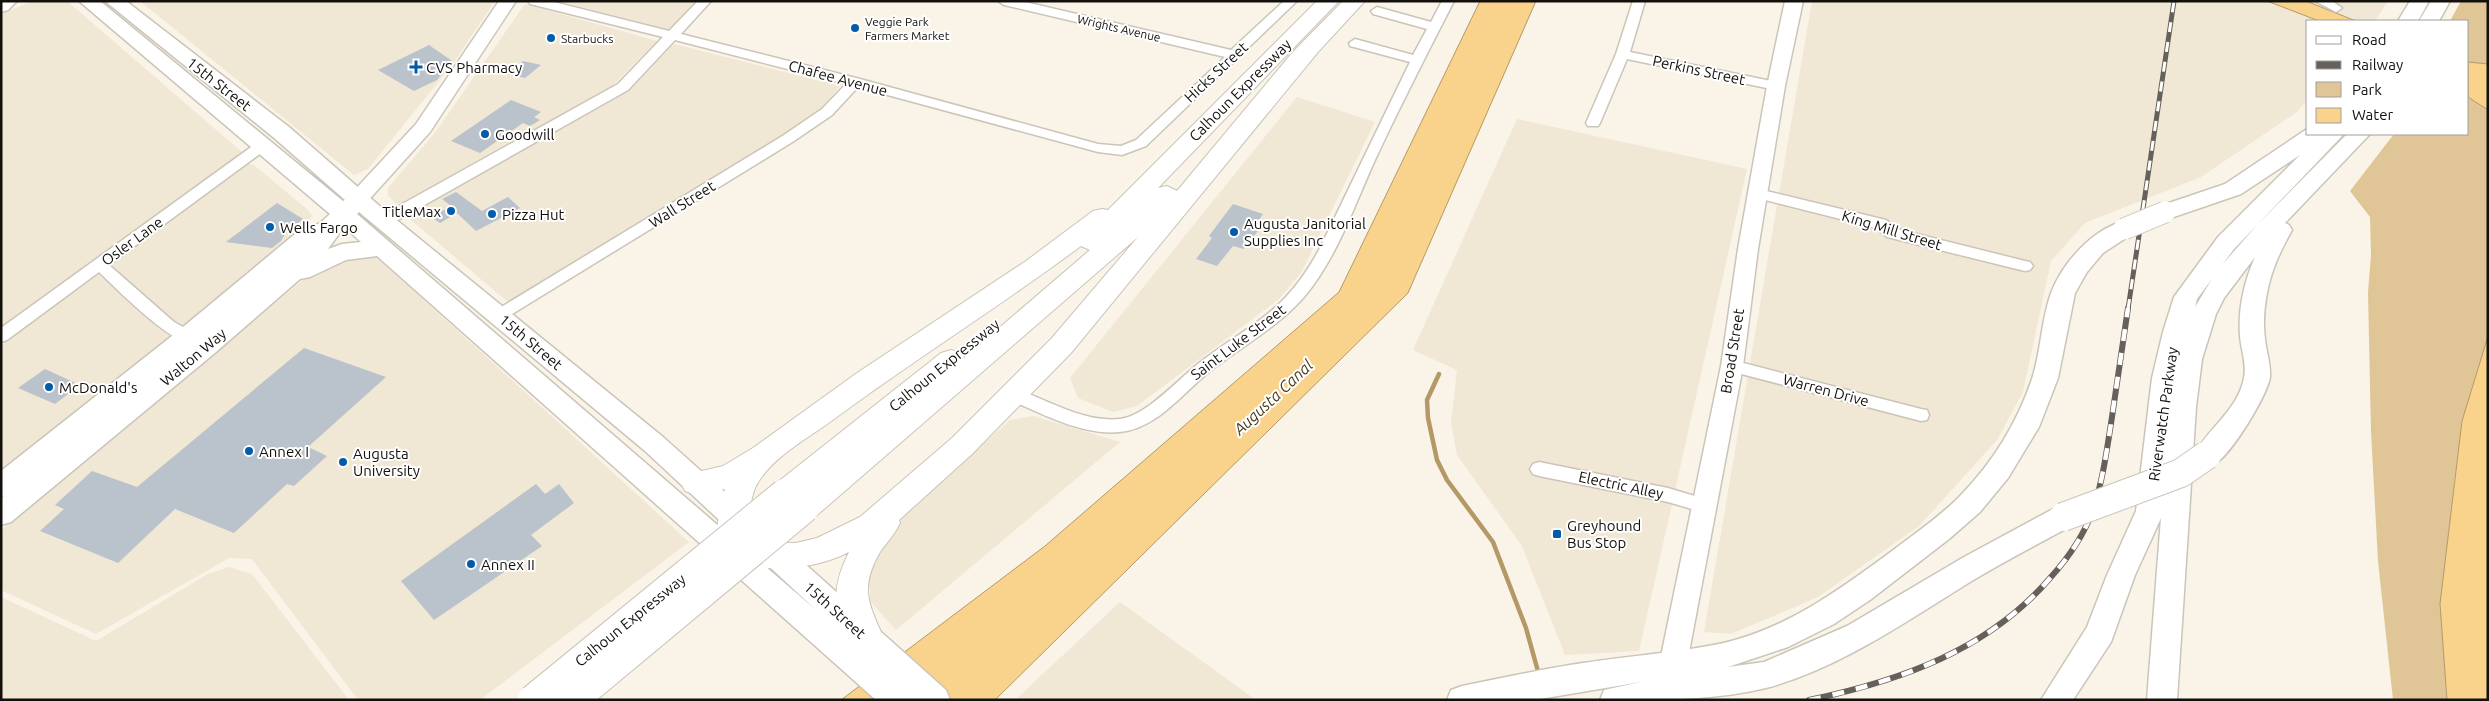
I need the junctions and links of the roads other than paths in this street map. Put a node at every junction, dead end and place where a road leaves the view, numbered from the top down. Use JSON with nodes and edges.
{"nodes":[{"id":1,"x":8,"y":1,"type":"edge"},
{"id":2,"x":15,"y":1,"type":"edge"},
{"id":3,"x":88,"y":1,"type":"edge"},
{"id":4,"x":114,"y":1,"type":"edge"},
{"id":5,"x":508,"y":1,"type":"edge"},
{"id":6,"x":534,"y":1,"type":"edge"},
{"id":7,"x":705,"y":1,"type":"edge"},
{"id":8,"x":1004,"y":1,"type":"edge"},
{"id":9,"x":1291,"y":1,"type":"edge"},
{"id":10,"x":1329,"y":1,"type":"edge"},
{"id":11,"x":1448,"y":1,"type":"edge"},
{"id":12,"x":1639,"y":1,"type":"edge"},
{"id":13,"x":1794,"y":1,"type":"edge"},
{"id":14,"x":2321,"y":1,"type":"edge"},
{"id":15,"x":1,"y":6,"type":"edge"},
{"id":16,"x":1366,"y":6,"type":"edge"},
{"id":17,"x":2336,"y":8,"type":"dead end"},
{"id":18,"x":1434,"y":27,"type":"junction"},
{"id":19,"x":672,"y":34,"type":"junction"},
{"id":20,"x":1355,"y":43,"type":"dead end"},
{"id":21,"x":1313,"y":44,"type":"junction"},
{"id":22,"x":1622,"y":54,"type":"junction"},
{"id":23,"x":1234,"y":56,"type":"junction"},
{"id":24,"x":1417,"y":60,"type":"junction"},
{"id":25,"x":855,"y":82,"type":"junction"},
{"id":26,"x":1776,"y":86,"type":"junction"},
{"id":27,"x":1593,"y":123,"type":"dead end"},
{"id":28,"x":2314,"y":135,"type":"edge"},
{"id":29,"x":2332,"y":135,"type":"edge"},
{"id":30,"x":2358,"y":135,"type":"edge"},
{"id":31,"x":1141,"y":143,"type":"joint"},
{"id":32,"x":263,"y":145,"type":"junction"},
{"id":33,"x":1158,"y":173,"type":"junction"},
{"id":34,"x":2310,"y":186,"type":"junction"},
{"id":35,"x":1758,"y":194,"type":"junction"},
{"id":36,"x":343,"y":207,"type":"junction"},
{"id":37,"x":384,"y":221,"type":"junction"},
{"id":38,"x":381,"y":248,"type":"junction"},
{"id":39,"x":100,"y":265,"type":"junction"},
{"id":40,"x":2025,"y":266,"type":"dead end"},
{"id":41,"x":253,"y":306,"type":"junction"},
{"id":42,"x":499,"y":316,"type":"junction"},
{"id":43,"x":1,"y":336,"type":"edge"},
{"id":44,"x":197,"y":342,"type":"junction"},
{"id":45,"x":1732,"y":366,"type":"junction"},
{"id":46,"x":1014,"y":395,"type":"junction"},
{"id":47,"x":1921,"y":415,"type":"dead end"},
{"id":48,"x":763,"y":456,"type":"junction"},
{"id":49,"x":1539,"y":469,"type":"dead end"},
{"id":50,"x":696,"y":482,"type":"junction"},
{"id":51,"x":1,"y":486,"type":"edge"},
{"id":52,"x":904,"y":498,"type":"junction"},
{"id":53,"x":795,"y":500,"type":"junction"},
{"id":54,"x":1702,"y":505,"type":"junction"},
{"id":55,"x":1,"y":514,"type":"edge"},
{"id":56,"x":735,"y":518,"type":"junction"},
{"id":57,"x":732,"y":555,"type":"junction"},
{"id":58,"x":776,"y":556,"type":"junction"},
{"id":59,"x":870,"y":641,"type":"junction"},
{"id":60,"x":1673,"y":664,"type":"junction"},
{"id":61,"x":883,"y":668,"type":"junction"},
{"id":62,"x":1666,"y":696,"type":"edge"},
{"id":63,"x":1465,"y":699,"type":"edge"},
{"id":64,"x":533,"y":700,"type":"edge"},
{"id":65,"x":573,"y":700,"type":"edge"},
{"id":66,"x":898,"y":700,"type":"edge"},
{"id":67,"x":934,"y":700,"type":"edge"},
{"id":68,"x":1615,"y":700,"type":"edge"},
{"id":69,"x":2056,"y":700,"type":"edge"},
{"id":70,"x":2162,"y":700,"type":"edge"}],
"edges":[{"from":1,"to":15,"type":"main road"},
{"from":2,"to":15,"type":"street"},
{"from":3,"to":32,"type":"main road","name":"15th Street"},
{"from":4,"to":36,"type":"main road","name":"15th Street"},
{"from":5,"to":36,"type":"main road","name":"Walton Way"},
{"from":6,"to":19,"type":"street","name":"Chafee Avenue"},
{"from":7,"to":19,"type":"street"},
{"from":8,"to":23,"type":"street","name":"Wrights Avenue"},
{"from":9,"to":23,"type":"street","name":"Hicks Street"},
{"from":10,"to":33,"type":"highway","name":"Calhoun Expressway"},
{"from":11,"to":18,"type":"street","name":"Saint Luke Street"},
{"from":12,"to":22,"type":"street"},
{"from":13,"to":26,"type":"main road","name":"Broad Street"},
{"from":14,"to":17,"type":"street"},
{"from":16,"to":18,"type":"street"},
{"from":16,"to":21,"type":"highway","name":"Calhoun Expressway"},
{"from":18,"to":24,"type":"street","name":"Saint Luke Street"},
{"from":19,"to":25,"type":"street","name":"Chafee Avenue"},
{"from":19,"to":37,"type":"street"},
{"from":20,"to":24,"type":"street"},
{"from":21,"to":46,"type":"highway"},
{"from":21,"to":53,"type":"highway","name":"Calhoun Expressway"},
{"from":22,"to":26,"type":"street","name":"Perkins Street"},
{"from":22,"to":27,"type":"street"},
{"from":23,"to":31,"type":"street","name":"Hicks Street"},
{"from":24,"to":46,"type":"street","name":"Saint Luke Street"},
{"from":25,"to":31,"type":"street","name":"Chafee Avenue"},
{"from":25,"to":42,"type":"street","name":"Wall Street"},
{"from":26,"to":35,"type":"main road","name":"Broad Street"},
{"from":28,"to":60,"type":"main road","bridge":true},
{"from":29,"to":69,"type":"main road","name":"Riverwatch Parkway"},
{"from":30,"to":34,"type":"main road","name":"Riverwatch Parkway"},
{"from":32,"to":36,"type":"main road","name":"15th Street"},
{"from":32,"to":39,"type":"street","name":"Osler Lane"},
{"from":33,"to":48,"type":"highway"},
{"from":33,"to":53,"type":"highway","name":"Calhoun Expressway"},
{"from":34,"to":62,"type":"main road","bridge":true},
{"from":34,"to":70,"type":"main road","name":"Riverwatch Parkway"},
{"from":35,"to":40,"type":"street","name":"King Mill Street"},
{"from":35,"to":45,"type":"main road","name":"Broad Street"},
{"from":36,"to":37,"type":"main road","name":"15th Street"},
{"from":36,"to":38,"type":"main road","name":"15th Street"},
{"from":36,"to":41,"type":"main road","name":"Walton Way"},
{"from":36,"to":44,"type":"main road","name":"Walton Way"},
{"from":37,"to":42,"type":"main road","name":"15th Street"},
{"from":38,"to":41,"type":"main road"},
{"from":38,"to":57,"type":"main road","name":"15th Street"},
{"from":39,"to":43,"type":"street","name":"Osler Lane"},
{"from":39,"to":44,"type":"street"},
{"from":41,"to":44,"type":"main road","name":"Walton Way"},
{"from":42,"to":50,"type":"main road","name":"15th Street"},
{"from":44,"to":51,"type":"main road","name":"Walton Way"},
{"from":44,"to":55,"type":"main road","name":"Walton Way"},
{"from":45,"to":47,"type":"street","name":"Warren Drive"},
{"from":45,"to":54,"type":"main road","name":"Broad Street"},
{"from":46,"to":52,"type":"highway"},
{"from":48,"to":50,"type":"highway"},
{"from":48,"to":56,"type":"highway"},
{"from":49,"to":54,"type":"street","name":"Electric Alley"},
{"from":50,"to":56,"type":"main road","name":"15th Street"},
{"from":52,"to":58,"type":"highway"},
{"from":52,"to":59,"type":"highway"},
{"from":53,"to":64,"type":"highway","name":"Calhoun Expressway","bridge":true},
{"from":53,"to":65,"type":"highway","name":"Calhoun Expressway","bridge":true},
{"from":54,"to":60,"type":"main road","name":"Broad Street"},
{"from":56,"to":57,"type":"highway"},
{"from":56,"to":58,"type":"main road","name":"15th Street"},
{"from":57,"to":58,"type":"highway"},
{"from":57,"to":61,"type":"main road","name":"15th Street"},
{"from":58,"to":59,"type":"main road","name":"15th Street"},
{"from":59,"to":61,"type":"main road","name":"15th Street"},
{"from":60,"to":62,"type":"main road","name":"Broad Street"},
{"from":60,"to":63,"type":"main road"},
{"from":61,"to":66,"type":"main road","name":"15th Street"},
{"from":61,"to":67,"type":"main road","name":"15th Street"},
{"from":62,"to":68,"type":"main road"}]}
